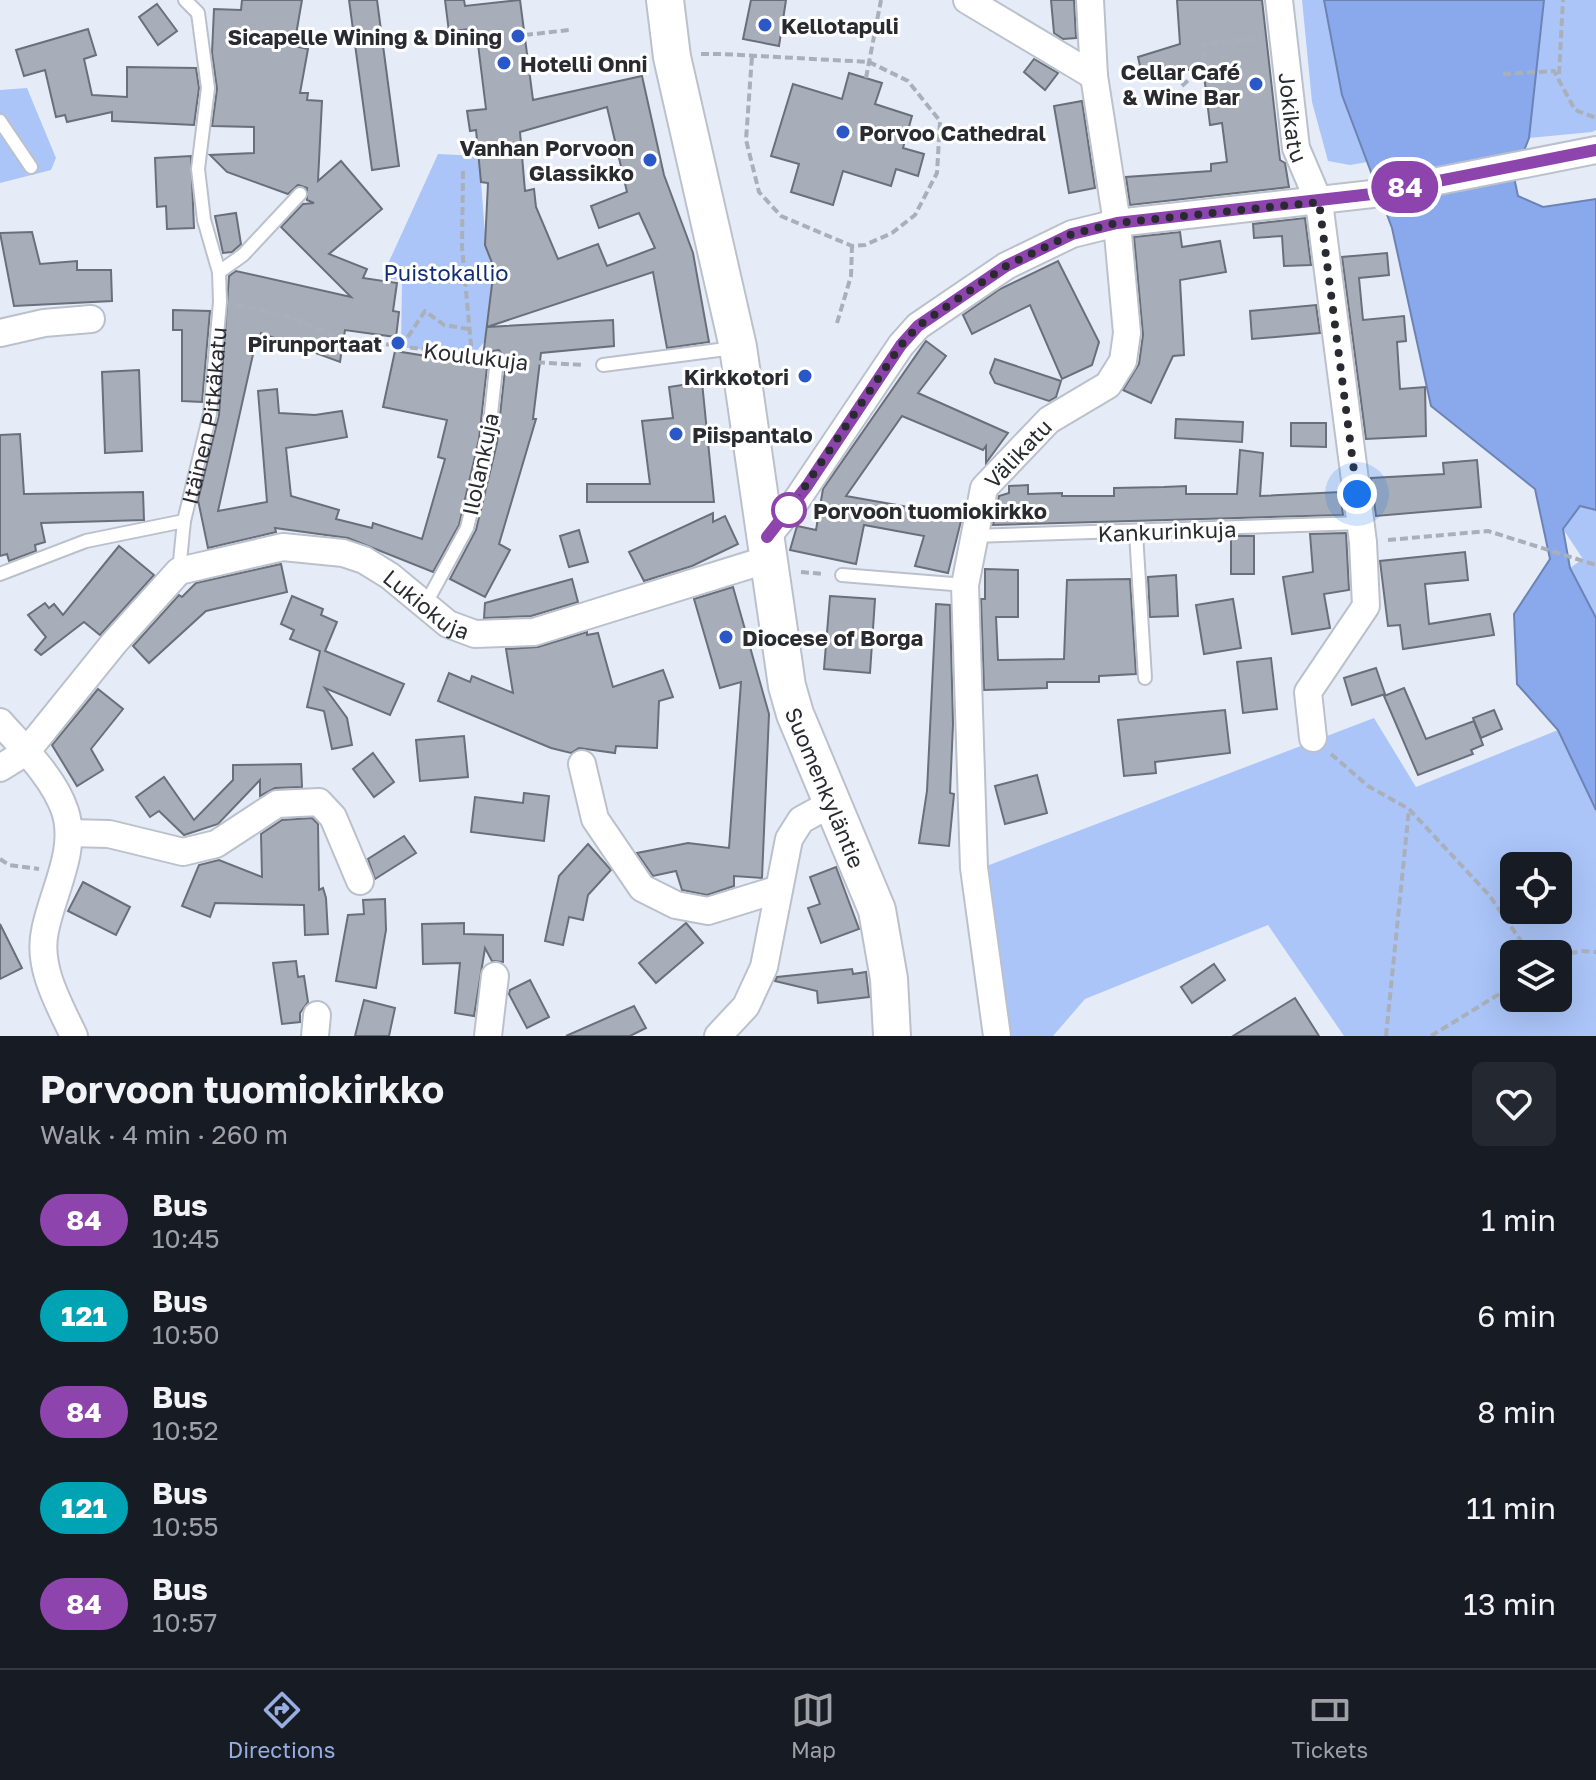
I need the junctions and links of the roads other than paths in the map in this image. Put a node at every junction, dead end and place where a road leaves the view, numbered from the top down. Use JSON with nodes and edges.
{"nodes":[{"id":1,"x":185,"y":0,"type":"edge"},
{"id":2,"x":665,"y":0,"type":"edge"},
{"id":3,"x":967,"y":0,"type":"edge"},
{"id":4,"x":1090,"y":0,"type":"edge"},
{"id":5,"x":1279,"y":0,"type":"edge"},
{"id":6,"x":1094,"y":76,"type":"junction"},
{"id":7,"x":0,"y":121,"type":"edge"},
{"id":8,"x":1596,"y":150,"type":"edge"},
{"id":9,"x":31,"y":167,"type":"dead end"},
{"id":10,"x":300,"y":194,"type":"dead end"},
{"id":11,"x":1319,"y":202,"type":"junction"},
{"id":12,"x":1117,"y":223,"type":"junction"},
{"id":13,"x":219,"y":272,"type":"junction"},
{"id":14,"x":91,"y":319,"type":"dead end"},
{"id":15,"x":0,"y":333,"type":"edge"},
{"id":16,"x":738,"y":347,"type":"junction"},
{"id":17,"x":497,"y":359,"type":"road end"},
{"id":18,"x":603,"y":365,"type":"road end"},
{"id":19,"x":184,"y":521,"type":"junction"},
{"id":20,"x":1362,"y":532,"type":"junction"},
{"id":21,"x":1136,"y":533,"type":"junction"},
{"id":22,"x":972,"y":536,"type":"junction"},
{"id":23,"x":776,"y":556,"type":"junction"},
{"id":24,"x":179,"y":571,"type":"junction"},
{"id":25,"x":0,"y":574,"type":"edge"},
{"id":26,"x":842,"y":575,"type":"road end"},
{"id":27,"x":965,"y":585,"type":"junction"},
{"id":28,"x":424,"y":607,"type":"junction"},
{"id":29,"x":1145,"y":678,"type":"dead end"},
{"id":30,"x":0,"y":722,"type":"edge"},
{"id":31,"x":1313,"y":738,"type":"road end"},
{"id":32,"x":26,"y":752,"type":"junction"},
{"id":33,"x":582,"y":764,"type":"dead end"},
{"id":34,"x":0,"y":768,"type":"edge"},
{"id":35,"x":832,"y":803,"type":"junction"},
{"id":36,"x":69,"y":833,"type":"junction"},
{"id":37,"x":360,"y":881,"type":"dead end"},
{"id":38,"x":779,"y":889,"type":"junction"},
{"id":39,"x":495,"y":976,"type":"dead end"},
{"id":40,"x":74,"y":1036,"type":"edge"},
{"id":41,"x":488,"y":1036,"type":"edge"},
{"id":42,"x":718,"y":1036,"type":"edge"},
{"id":43,"x":892,"y":1036,"type":"edge"},
{"id":44,"x":997,"y":1036,"type":"edge"}],
"edges":[{"from":1,"to":13,"type":"lane","name":"Itäinen Pitkäkatu"},
{"from":2,"to":16,"type":"street"},
{"from":3,"to":6,"type":"street"},
{"from":4,"to":6,"type":"street","name":"Välikatu"},
{"from":5,"to":11,"type":"street","name":"Jokikatu"},
{"from":6,"to":12,"type":"street","name":"Välikatu"},
{"from":7,"to":9,"type":"lane"},
{"from":8,"to":11,"type":"street"},
{"from":10,"to":13,"type":"lane"},
{"from":11,"to":12,"type":"street"},
{"from":11,"to":20,"type":"street","name":"Jokikatu"},
{"from":12,"to":22,"type":"street","name":"Välikatu"},
{"from":12,"to":23,"type":"street"},
{"from":13,"to":19,"type":"lane","name":"Itäinen Pitkäkatu"},
{"from":14,"to":15,"type":"street"},
{"from":16,"to":18,"type":"lane"},
{"from":16,"to":23,"type":"street"},
{"from":17,"to":28,"type":"lane","name":"Ilolankuja"},
{"from":19,"to":24,"type":"lane","name":"Itäinen Pitkäkatu"},
{"from":19,"to":25,"type":"lane"},
{"from":20,"to":21,"type":"lane","name":"Kankurinkuja"},
{"from":20,"to":31,"type":"street","name":"Jokikatu"},
{"from":21,"to":22,"type":"lane","name":"Kankurinkuja"},
{"from":21,"to":29,"type":"lane"},
{"from":22,"to":27,"type":"street","name":"Välikatu"},
{"from":23,"to":28,"type":"street","name":"Lukiokuja"},
{"from":23,"to":35,"type":"street","name":"Suomenkyläntie"},
{"from":24,"to":28,"type":"street","name":"Lukiokuja"},
{"from":24,"to":32,"type":"street"},
{"from":26,"to":27,"type":"lane"},
{"from":27,"to":44,"type":"street","name":"Välikatu"},
{"from":30,"to":32,"type":"street"},
{"from":32,"to":34,"type":"street"},
{"from":32,"to":36,"type":"street"},
{"from":33,"to":38,"type":"street"},
{"from":35,"to":38,"type":"street"},
{"from":35,"to":43,"type":"street","name":"Suomenkyläntie"},
{"from":36,"to":37,"type":"street"},
{"from":36,"to":40,"type":"street"},
{"from":38,"to":42,"type":"street"},
{"from":39,"to":41,"type":"street"}]}
